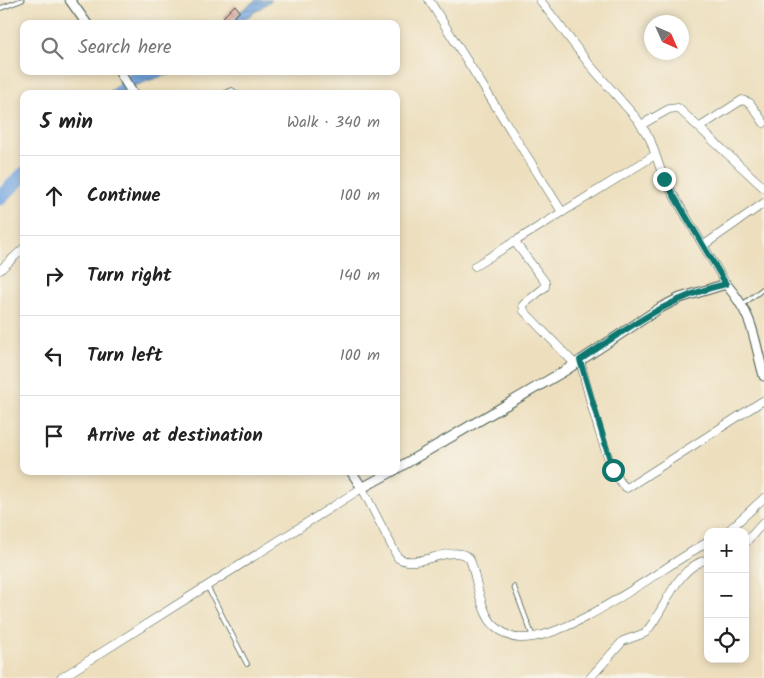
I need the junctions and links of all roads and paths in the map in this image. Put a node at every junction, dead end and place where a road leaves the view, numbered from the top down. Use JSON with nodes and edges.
{"nodes":[{"id":1,"x":22,"y":0,"type":"edge"},
{"id":2,"x":70,"y":0,"type":"edge"},
{"id":3,"x":429,"y":0,"type":"edge"},
{"id":4,"x":540,"y":0,"type":"edge"},
{"id":5,"x":1,"y":8,"type":"dead end"},
{"id":6,"x":85,"y":20,"type":"edge"},
{"id":7,"x":121,"y":75,"type":"edge"},
{"id":8,"x":131,"y":90,"type":"edge"},
{"id":9,"x":764,"y":123,"type":"edge"},
{"id":10,"x":641,"y":125,"type":"junction"},
{"id":11,"x":700,"y":128,"type":"junction"},
{"id":12,"x":655,"y":155,"type":"junction"},
{"id":13,"x":764,"y":188,"type":"edge"},
{"id":14,"x":764,"y":202,"type":"edge"},
{"id":15,"x":562,"y":212,"type":"junction"},
{"id":16,"x":514,"y":242,"type":"junction"},
{"id":17,"x":704,"y":246,"type":"junction"},
{"id":18,"x":20,"y":252,"type":"edge"},
{"id":19,"x":475,"y":266,"type":"dead end"},
{"id":20,"x":0,"y":270,"type":"edge"},
{"id":21,"x":726,"y":284,"type":"junction"},
{"id":22,"x":764,"y":288,"type":"edge"},
{"id":23,"x":742,"y":304,"type":"junction"},
{"id":24,"x":578,"y":362,"type":"junction"},
{"id":25,"x":764,"y":376,"type":"edge"},
{"id":26,"x":764,"y":400,"type":"edge"},
{"id":27,"x":400,"y":467,"type":"edge"},
{"id":28,"x":354,"y":475,"type":"edge"},
{"id":29,"x":385,"y":475,"type":"edge"},
{"id":30,"x":362,"y":488,"type":"junction"},
{"id":31,"x":764,"y":498,"type":"edge"},
{"id":32,"x":764,"y":522,"type":"edge"},
{"id":33,"x":731,"y":528,"type":"edge"},
{"id":34,"x":749,"y":539,"type":"edge"},
{"id":35,"x":704,"y":544,"type":"edge"},
{"id":36,"x":704,"y":561,"type":"edge"},
{"id":37,"x":207,"y":586,"type":"junction"},
{"id":38,"x":514,"y":587,"type":"dead end"},
{"id":39,"x":533,"y":637,"type":"junction"},
{"id":40,"x":247,"y":664,"type":"dead end"},
{"id":41,"x":61,"y":678,"type":"edge"},
{"id":42,"x":590,"y":678,"type":"edge"}],
"edges":[{"from":1,"to":5,"type":"lane"},
{"from":2,"to":6,"type":"street"},
{"from":3,"to":15,"type":"street"},
{"from":4,"to":10,"type":"street"},
{"from":7,"to":8,"type":"street"},
{"from":9,"to":11,"type":"street"},
{"from":10,"to":11,"type":"street"},
{"from":10,"to":12,"type":"street"},
{"from":11,"to":13,"type":"street"},
{"from":12,"to":15,"type":"street"},
{"from":12,"to":17,"type":"street"},
{"from":14,"to":17,"type":"street"},
{"from":15,"to":16,"type":"street"},
{"from":16,"to":19,"type":"street"},
{"from":16,"to":24,"type":"street"},
{"from":17,"to":21,"type":"street"},
{"from":18,"to":20,"type":"street"},
{"from":21,"to":23,"type":"street"},
{"from":21,"to":24,"type":"street"},
{"from":22,"to":23,"type":"lane"},
{"from":23,"to":25,"type":"street"},
{"from":24,"to":26,"type":"street"},
{"from":24,"to":27,"type":"street"},
{"from":28,"to":30,"type":"street"},
{"from":29,"to":30,"type":"street"},
{"from":30,"to":37,"type":"street"},
{"from":30,"to":39,"type":"street"},
{"from":31,"to":33,"type":"street"},
{"from":32,"to":34,"type":"street"},
{"from":35,"to":39,"type":"street"},
{"from":36,"to":42,"type":"street"},
{"from":37,"to":40,"type":"lane"},
{"from":37,"to":41,"type":"street"},
{"from":38,"to":39,"type":"lane"}]}
